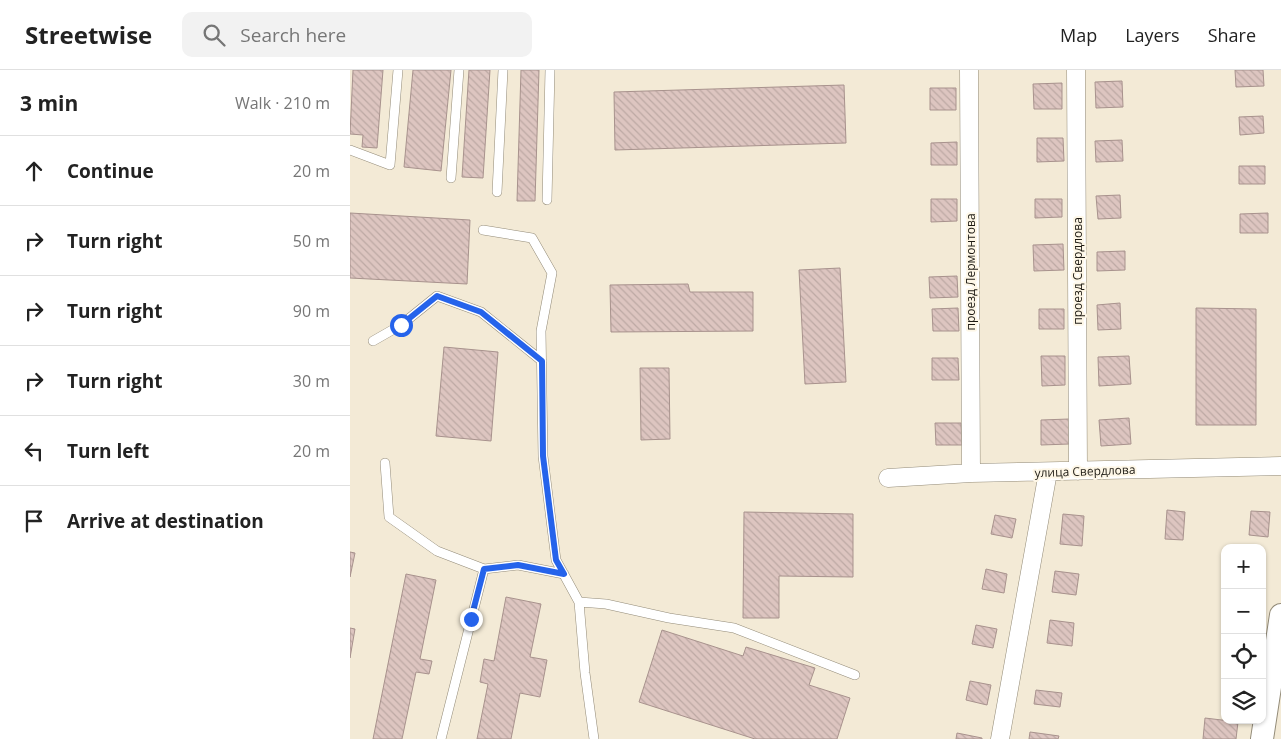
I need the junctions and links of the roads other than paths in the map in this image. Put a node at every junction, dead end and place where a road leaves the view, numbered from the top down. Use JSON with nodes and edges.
{"nodes":[{"id":1,"x":398,"y":70,"type":"edge"},
{"id":2,"x":460,"y":70,"type":"edge"},
{"id":3,"x":503,"y":70,"type":"edge"},
{"id":4,"x":550,"y":70,"type":"edge"},
{"id":5,"x":969,"y":70,"type":"edge"},
{"id":6,"x":1076,"y":70,"type":"edge"},
{"id":7,"x":350,"y":150,"type":"edge"},
{"id":8,"x":451,"y":178,"type":"dead end"},
{"id":9,"x":497,"y":192,"type":"dead end"},
{"id":10,"x":547,"y":200,"type":"dead end"},
{"id":11,"x":483,"y":230,"type":"dead end"},
{"id":12,"x":373,"y":341,"type":"dead end"},
{"id":13,"x":542,"y":361,"type":"junction"},
{"id":14,"x":385,"y":463,"type":"dead end"},
{"id":15,"x":1281,"y":466,"type":"edge"},
{"id":16,"x":1078,"y":471,"type":"junction"},
{"id":17,"x":1048,"y":472,"type":"junction"},
{"id":18,"x":971,"y":473,"type":"junction"},
{"id":19,"x":888,"y":478,"type":"dead end"},
{"id":20,"x":484,"y":569,"type":"junction"},
{"id":21,"x":564,"y":574,"type":"junction"},
{"id":22,"x":579,"y":602,"type":"junction"},
{"id":23,"x":1281,"y":615,"type":"edge"},
{"id":24,"x":855,"y":676,"type":"dead end"},
{"id":25,"x":441,"y":739,"type":"edge"},
{"id":26,"x":594,"y":739,"type":"edge"},
{"id":27,"x":1000,"y":739,"type":"edge"},
{"id":28,"x":1262,"y":739,"type":"edge"}],
"edges":[{"from":1,"to":7,"type":"lane"},
{"from":2,"to":8,"type":"lane"},
{"from":3,"to":9,"type":"lane"},
{"from":4,"to":10,"type":"lane"},
{"from":5,"to":18,"type":"street","name":"проезд Лермонтова"},
{"from":6,"to":16,"type":"street","name":"проезд Свердлова"},
{"from":11,"to":13,"type":"lane"},
{"from":12,"to":13,"type":"lane"},
{"from":13,"to":21,"type":"lane"},
{"from":14,"to":20,"type":"lane"},
{"from":15,"to":16,"type":"street","name":"улица Свердлова"},
{"from":16,"to":17,"type":"street","name":"улица Свердлова"},
{"from":17,"to":18,"type":"street","name":"улица Свердлова"},
{"from":17,"to":27,"type":"street"},
{"from":18,"to":19,"type":"street","name":"улица Свердлова"},
{"from":20,"to":21,"type":"lane"},
{"from":20,"to":25,"type":"lane"},
{"from":21,"to":22,"type":"lane"},
{"from":22,"to":24,"type":"lane"},
{"from":22,"to":26,"type":"lane"},
{"from":23,"to":28,"type":"street"}]}
